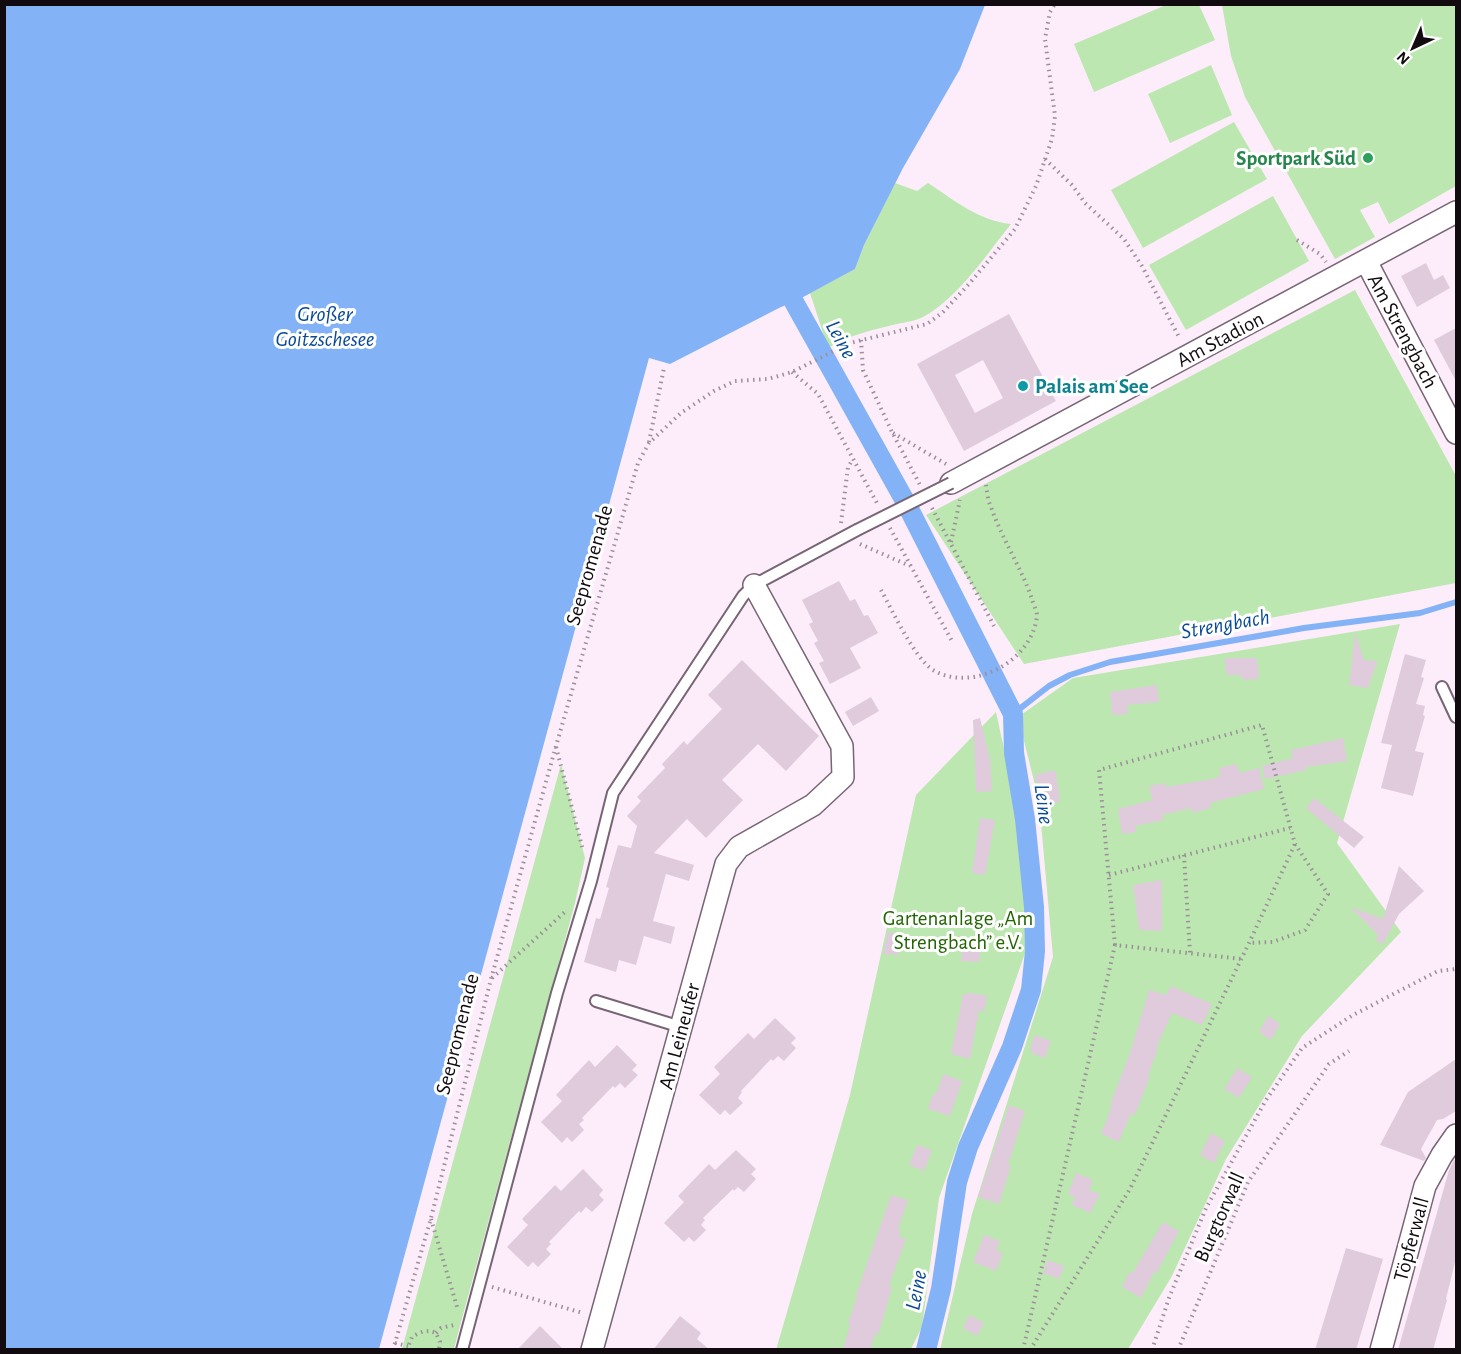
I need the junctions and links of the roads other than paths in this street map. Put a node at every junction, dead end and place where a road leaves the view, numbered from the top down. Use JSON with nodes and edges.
{"nodes":[{"id":1,"x":1456,"y":212,"type":"edge"},
{"id":2,"x":1366,"y":261,"type":"junction"},
{"id":3,"x":1456,"y":433,"type":"edge"},
{"id":4,"x":951,"y":483,"type":"joint"},
{"id":5,"x":754,"y":585,"type":"junction"},
{"id":6,"x":1442,"y":687,"type":"dead end"},
{"id":7,"x":1456,"y":717,"type":"edge"},
{"id":8,"x":596,"y":1001,"type":"dead end"},
{"id":9,"x":681,"y":1027,"type":"junction"},
{"id":10,"x":1456,"y":1135,"type":"edge"},
{"id":11,"x":462,"y":1350,"type":"edge"},
{"id":12,"x":592,"y":1350,"type":"edge"},
{"id":13,"x":1381,"y":1350,"type":"edge"}],
"edges":[{"from":1,"to":2,"type":"street","name":"Am Stadion"},
{"from":2,"to":3,"type":"street","name":"Am Strengbach"},
{"from":2,"to":4,"type":"street","name":"Am Stadion"},
{"from":4,"to":5,"type":"lane","bridge":true},
{"from":5,"to":9,"type":"street","name":"Am Leineufer"},
{"from":5,"to":11,"type":"lane"},
{"from":6,"to":7,"type":"lane"},
{"from":8,"to":9,"type":"lane"},
{"from":9,"to":12,"type":"street","name":"Am Leineufer"},
{"from":10,"to":13,"type":"street","name":"Töpferwall"}]}
